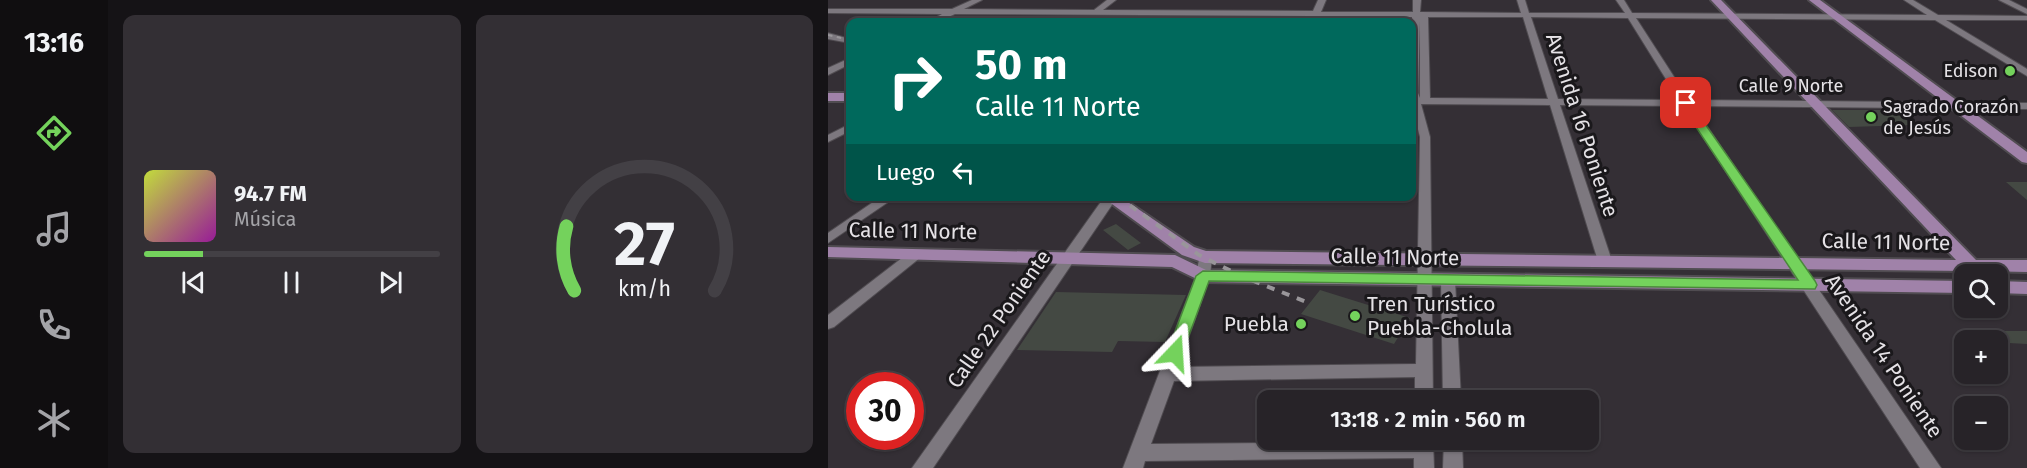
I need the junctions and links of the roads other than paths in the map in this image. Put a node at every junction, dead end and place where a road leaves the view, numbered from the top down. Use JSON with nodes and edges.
{"nodes":[{"id":1,"x":875,"y":0,"type":"edge"},
{"id":2,"x":978,"y":0,"type":"edge"},
{"id":3,"x":1112,"y":0,"type":"edge"},
{"id":4,"x":1322,"y":0,"type":"edge"},
{"id":5,"x":1417,"y":0,"type":"edge"},
{"id":6,"x":1425,"y":0,"type":"edge"},
{"id":7,"x":1521,"y":0,"type":"edge"},
{"id":8,"x":1620,"y":0,"type":"edge"},
{"id":9,"x":1716,"y":0,"type":"edge"},
{"id":10,"x":1814,"y":0,"type":"edge"},
{"id":11,"x":1908,"y":0,"type":"edge"},
{"id":12,"x":2003,"y":0,"type":"edge"},
{"id":13,"x":828,"y":11,"type":"edge"},
{"id":14,"x":848,"y":11,"type":"junction"},
{"id":15,"x":954,"y":12,"type":"junction"},
{"id":16,"x":2027,"y":12,"type":"edge"},
{"id":17,"x":1054,"y":13,"type":"junction"},
{"id":18,"x":1095,"y":13,"type":"junction"},
{"id":19,"x":1238,"y":14,"type":"junction"},
{"id":20,"x":1420,"y":15,"type":"junction"},
{"id":21,"x":1526,"y":16,"type":"junction"},
{"id":22,"x":1630,"y":16,"type":"junction"},
{"id":23,"x":1731,"y":16,"type":"junction"},
{"id":24,"x":1836,"y":16,"type":"junction"},
{"id":25,"x":1936,"y":17,"type":"junction"},
{"id":26,"x":941,"y":18,"type":"edge"},
{"id":27,"x":1045,"y":18,"type":"edge"},
{"id":28,"x":1235,"y":18,"type":"edge"},
{"id":29,"x":1298,"y":18,"type":"edge"},
{"id":30,"x":1313,"y":18,"type":"edge"},
{"id":31,"x":1340,"y":18,"type":"edge"},
{"id":32,"x":2027,"y":18,"type":"edge"},
{"id":33,"x":828,"y":20,"type":"edge"},
{"id":34,"x":828,"y":36,"type":"edge"},
{"id":35,"x":1420,"y":39,"type":"junction"},
{"id":36,"x":846,"y":40,"type":"edge"},
{"id":37,"x":1416,"y":50,"type":"edge"},
{"id":38,"x":1416,"y":55,"type":"edge"},
{"id":39,"x":1424,"y":56,"type":"junction"},
{"id":40,"x":846,"y":63,"type":"edge"},
{"id":41,"x":1416,"y":69,"type":"edge"},
{"id":42,"x":1425,"y":69,"type":"junction"},
{"id":43,"x":828,"y":72,"type":"edge"},
{"id":44,"x":2027,"y":73,"type":"edge"},
{"id":45,"x":1416,"y":82,"type":"edge"},
{"id":46,"x":1425,"y":82,"type":"junction"},
{"id":47,"x":828,"y":97,"type":"edge"},
{"id":48,"x":846,"y":97,"type":"edge"},
{"id":49,"x":1417,"y":101,"type":"edge"},
{"id":50,"x":1554,"y":102,"type":"junction"},
{"id":51,"x":1686,"y":103,"type":"junction"},
{"id":52,"x":1816,"y":104,"type":"junction"},
{"id":53,"x":1954,"y":105,"type":"junction"},
{"id":54,"x":2027,"y":106,"type":"edge"},
{"id":55,"x":846,"y":129,"type":"edge"},
{"id":56,"x":828,"y":139,"type":"edge"},
{"id":57,"x":2027,"y":159,"type":"edge"},
{"id":58,"x":884,"y":201,"type":"edge"},
{"id":59,"x":1107,"y":201,"type":"edge"},
{"id":60,"x":1116,"y":201,"type":"edge"},
{"id":61,"x":828,"y":238,"type":"edge"},
{"id":62,"x":828,"y":252,"type":"edge"},
{"id":63,"x":916,"y":254,"type":"junction"},
{"id":64,"x":1205,"y":256,"type":"junction"},
{"id":65,"x":1070,"y":257,"type":"junction"},
{"id":66,"x":1424,"y":259,"type":"junction"},
{"id":67,"x":1605,"y":261,"type":"junction"},
{"id":68,"x":1795,"y":264,"type":"junction"},
{"id":69,"x":1970,"y":264,"type":"edge"},
{"id":70,"x":2027,"y":266,"type":"edge"},
{"id":71,"x":2008,"y":267,"type":"edge"},
{"id":72,"x":1954,"y":269,"type":"edge"},
{"id":73,"x":1203,"y":276,"type":"junction"},
{"id":74,"x":1424,"y":280,"type":"junction"},
{"id":75,"x":1448,"y":280,"type":"junction"},
{"id":76,"x":1809,"y":285,"type":"junction"},
{"id":77,"x":1954,"y":287,"type":"edge"},
{"id":78,"x":2008,"y":287,"type":"edge"},
{"id":79,"x":2027,"y":288,"type":"edge"},
{"id":80,"x":828,"y":323,"type":"edge"},
{"id":81,"x":1424,"y":370,"type":"junction"},
{"id":82,"x":1167,"y":374,"type":"junction"},
{"id":83,"x":1424,"y":390,"type":"edge"},
{"id":84,"x":1452,"y":390,"type":"edge"},
{"id":85,"x":1453,"y":450,"type":"edge"},
{"id":86,"x":1424,"y":452,"type":"edge"},
{"id":87,"x":1135,"y":461,"type":"edge"},
{"id":88,"x":922,"y":468,"type":"edge"},
{"id":89,"x":1453,"y":468,"type":"edge"},
{"id":90,"x":1931,"y":468,"type":"edge"}],
"edges":[{"from":1,"to":14,"type":"street"},
{"from":2,"to":15,"type":"street"},
{"from":3,"to":18,"type":"street"},
{"from":4,"to":30,"type":"street"},
{"from":5,"to":20,"type":"street"},
{"from":6,"to":20,"type":"street"},
{"from":7,"to":21,"type":"street","name":"Avenida 16 Poniente"},
{"from":8,"to":22,"type":"street","name":"Avenida 14 Poniente"},
{"from":9,"to":23,"type":"main road"},
{"from":10,"to":24,"type":"main road"},
{"from":11,"to":25,"type":"street"},
{"from":12,"to":16,"type":"street"},
{"from":13,"to":14,"type":"street"},
{"from":14,"to":15,"type":"street"},
{"from":14,"to":33,"type":"street"},
{"from":15,"to":17,"type":"street"},
{"from":15,"to":26,"type":"street"},
{"from":17,"to":18,"type":"street"},
{"from":17,"to":27,"type":"street"},
{"from":18,"to":19,"type":"street"},
{"from":19,"to":28,"type":"street"},
{"from":19,"to":29,"type":"street"},
{"from":20,"to":21,"type":"street"},
{"from":20,"to":31,"type":"street"},
{"from":20,"to":35,"type":"street"},
{"from":21,"to":22,"type":"street"},
{"from":21,"to":50,"type":"street","name":"Avenida 16 Poniente"},
{"from":22,"to":23,"type":"street"},
{"from":22,"to":51,"type":"street","name":"Avenida 14 Poniente"},
{"from":23,"to":24,"type":"street"},
{"from":23,"to":52,"type":"main road"},
{"from":24,"to":25,"type":"street"},
{"from":24,"to":53,"type":"main road"},
{"from":25,"to":32,"type":"street"},
{"from":25,"to":44,"type":"street"},
{"from":34,"to":36,"type":"street"},
{"from":35,"to":37,"type":"street"},
{"from":35,"to":39,"type":"street"},
{"from":38,"to":39,"type":"street"},
{"from":39,"to":42,"type":"street"},
{"from":40,"to":43,"type":"street"},
{"from":41,"to":42,"type":"street"},
{"from":42,"to":46,"type":"street"},
{"from":45,"to":46,"type":"street"},
{"from":46,"to":49,"type":"street"},
{"from":47,"to":48,"type":"main road"},
{"from":49,"to":50,"type":"street","name":"Calle 9 Norte"},
{"from":49,"to":66,"type":"street"},
{"from":50,"to":51,"type":"street","name":"Calle 9 Norte"},
{"from":50,"to":67,"type":"street","name":"Avenida 16 Poniente"},
{"from":51,"to":52,"type":"street","name":"Calle 9 Norte"},
{"from":51,"to":68,"type":"street","name":"Avenida 14 Poniente"},
{"from":52,"to":53,"type":"street","name":"Calle 9 Norte"},
{"from":52,"to":69,"type":"main road"},
{"from":53,"to":54,"type":"street","name":"Calle 9 Norte"},
{"from":53,"to":57,"type":"main road"},
{"from":55,"to":56,"type":"street"},
{"from":58,"to":61,"type":"street"},
{"from":59,"to":65,"type":"street","name":"Calle 22 Poniente"},
{"from":60,"to":64,"type":"main road"},
{"from":62,"to":63,"type":"main road","name":"Calle 11 Norte"},
{"from":63,"to":65,"type":"main road","name":"Calle 11 Norte"},
{"from":63,"to":80,"type":"street"},
{"from":64,"to":66,"type":"main road","name":"Calle 11 Norte"},
{"from":64,"to":73,"type":"street"},
{"from":65,"to":73,"type":"main road","name":"Calle 11 Norte"},
{"from":65,"to":88,"type":"street","name":"Calle 22 Poniente"},
{"from":66,"to":67,"type":"main road","name":"Calle 11 Norte"},
{"from":66,"to":74,"type":"street"},
{"from":67,"to":68,"type":"main road","name":"Calle 11 Norte"},
{"from":68,"to":72,"type":"main road","name":"Calle 11 Norte"},
{"from":68,"to":76,"type":"street","name":"Avenida 14 Poniente"},
{"from":70,"to":71,"type":"main road","name":"Calle 11 Norte"},
{"from":73,"to":74,"type":"main road","name":"Calle 11 Norte"},
{"from":73,"to":82,"type":"street"},
{"from":74,"to":75,"type":"main road","name":"Calle 11 Norte"},
{"from":74,"to":81,"type":"street"},
{"from":75,"to":76,"type":"main road","name":"Calle 11 Norte"},
{"from":75,"to":84,"type":"street"},
{"from":76,"to":77,"type":"main road","name":"Calle 11 Norte"},
{"from":76,"to":90,"type":"street","name":"Avenida 14 Poniente"},
{"from":78,"to":79,"type":"main road"},
{"from":81,"to":82,"type":"street"},
{"from":81,"to":83,"type":"street"},
{"from":82,"to":87,"type":"street"},
{"from":85,"to":89,"type":"street"},
{"from":86,"to":87,"type":"street"}]}
